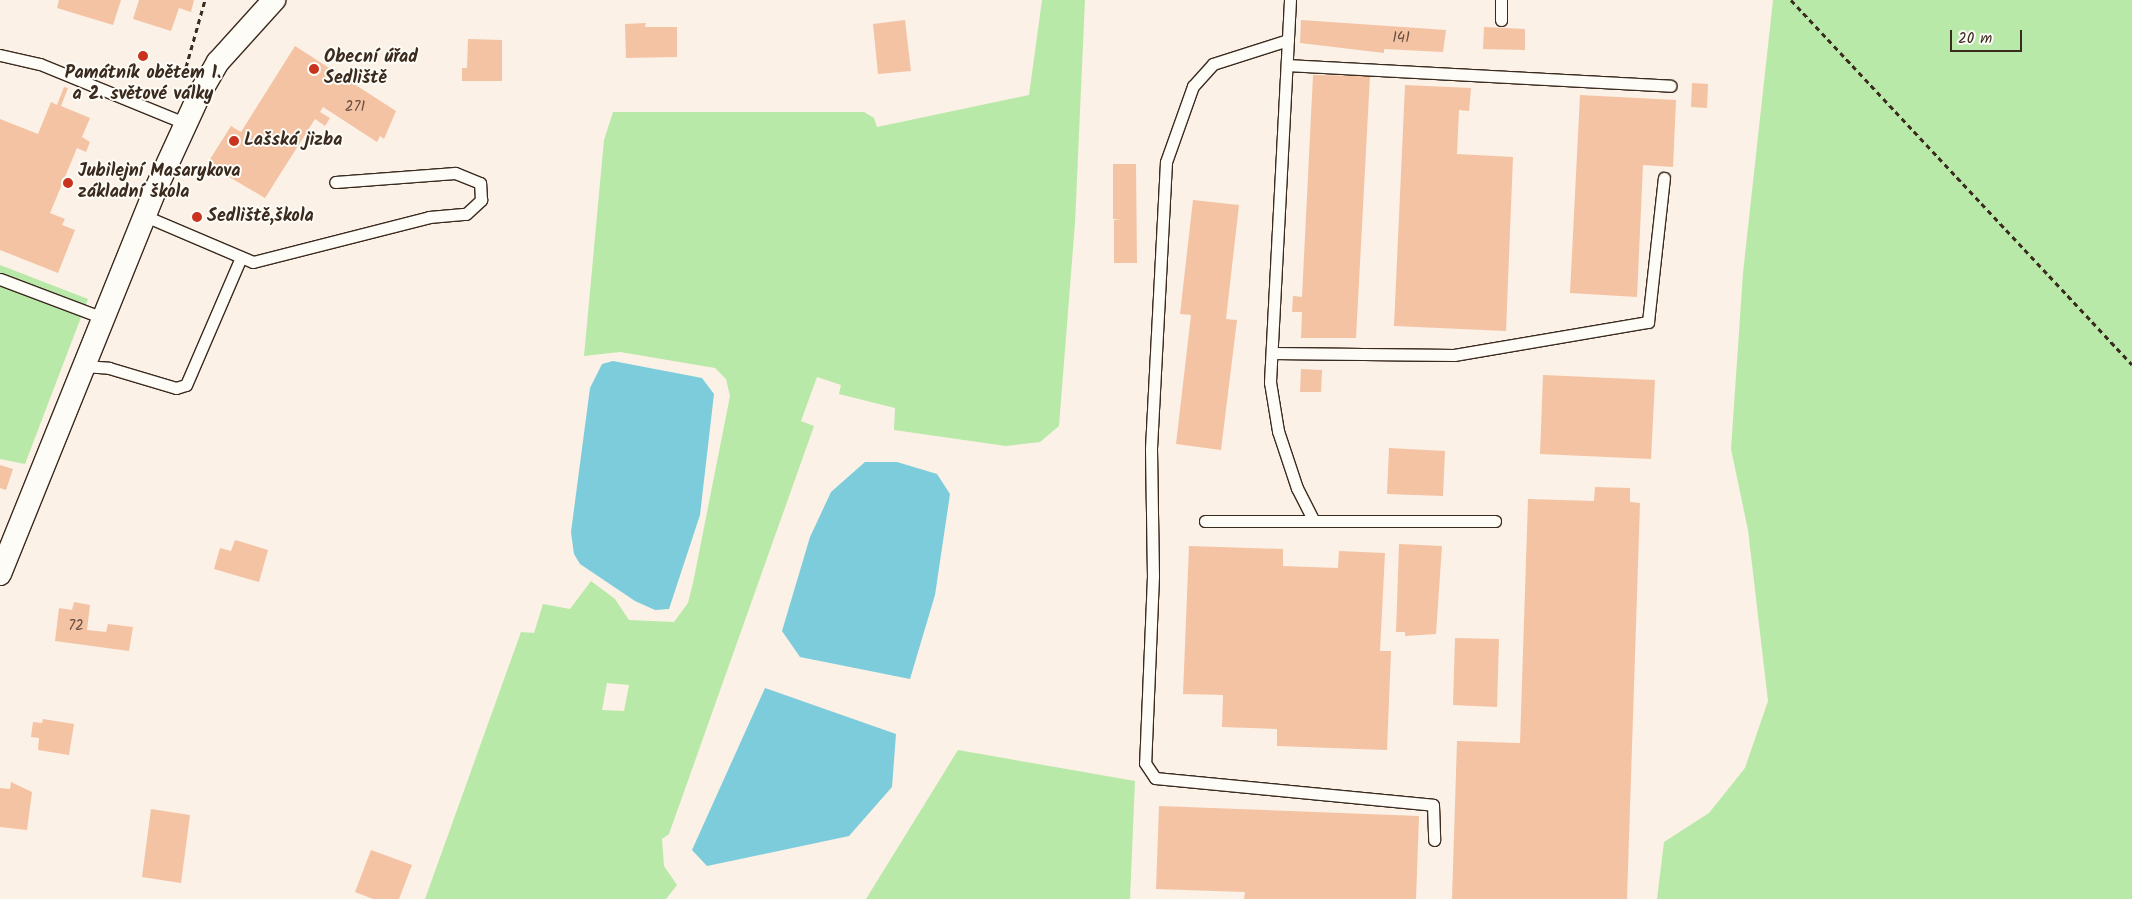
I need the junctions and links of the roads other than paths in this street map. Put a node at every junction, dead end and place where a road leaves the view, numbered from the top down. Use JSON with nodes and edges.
{"nodes":[{"id":1,"x":274,"y":0,"type":"edge"},
{"id":2,"x":1290,"y":0,"type":"edge"},
{"id":3,"x":1501,"y":0,"type":"edge"},
{"id":4,"x":1500,"y":20,"type":"dead end"},
{"id":5,"x":1288,"y":40,"type":"junction"},
{"id":6,"x":0,"y":56,"type":"edge"},
{"id":7,"x":1286,"y":66,"type":"junction"},
{"id":8,"x":1670,"y":86,"type":"dead end"},
{"id":9,"x":187,"y":124,"type":"junction"},
{"id":10,"x":1664,"y":178,"type":"dead end"},
{"id":11,"x":335,"y":182,"type":"dead end"},
{"id":12,"x":145,"y":216,"type":"junction"},
{"id":13,"x":241,"y":257,"type":"junction"},
{"id":14,"x":0,"y":279,"type":"edge"},
{"id":15,"x":103,"y":318,"type":"junction"},
{"id":16,"x":1272,"y":353,"type":"junction"},
{"id":17,"x":83,"y":366,"type":"junction"},
{"id":18,"x":1205,"y":521,"type":"dead end"},
{"id":19,"x":1314,"y":521,"type":"junction"},
{"id":20,"x":1495,"y":521,"type":"dead end"},
{"id":21,"x":0,"y":574,"type":"edge"},
{"id":22,"x":1434,"y":840,"type":"dead end"}],
"edges":[{"from":1,"to":9,"type":"street"},
{"from":2,"to":5,"type":"lane"},
{"from":3,"to":4,"type":"lane"},
{"from":5,"to":7,"type":"lane"},
{"from":5,"to":22,"type":"lane"},
{"from":6,"to":9,"type":"lane"},
{"from":7,"to":8,"type":"lane"},
{"from":7,"to":16,"type":"lane"},
{"from":9,"to":12,"type":"street"},
{"from":10,"to":16,"type":"lane"},
{"from":11,"to":13,"type":"lane"},
{"from":12,"to":13,"type":"lane"},
{"from":12,"to":15,"type":"street"},
{"from":13,"to":17,"type":"lane"},
{"from":14,"to":15,"type":"lane"},
{"from":15,"to":17,"type":"street"},
{"from":16,"to":19,"type":"lane"},
{"from":17,"to":21,"type":"street"},
{"from":18,"to":19,"type":"lane"},
{"from":19,"to":20,"type":"lane"}]}
